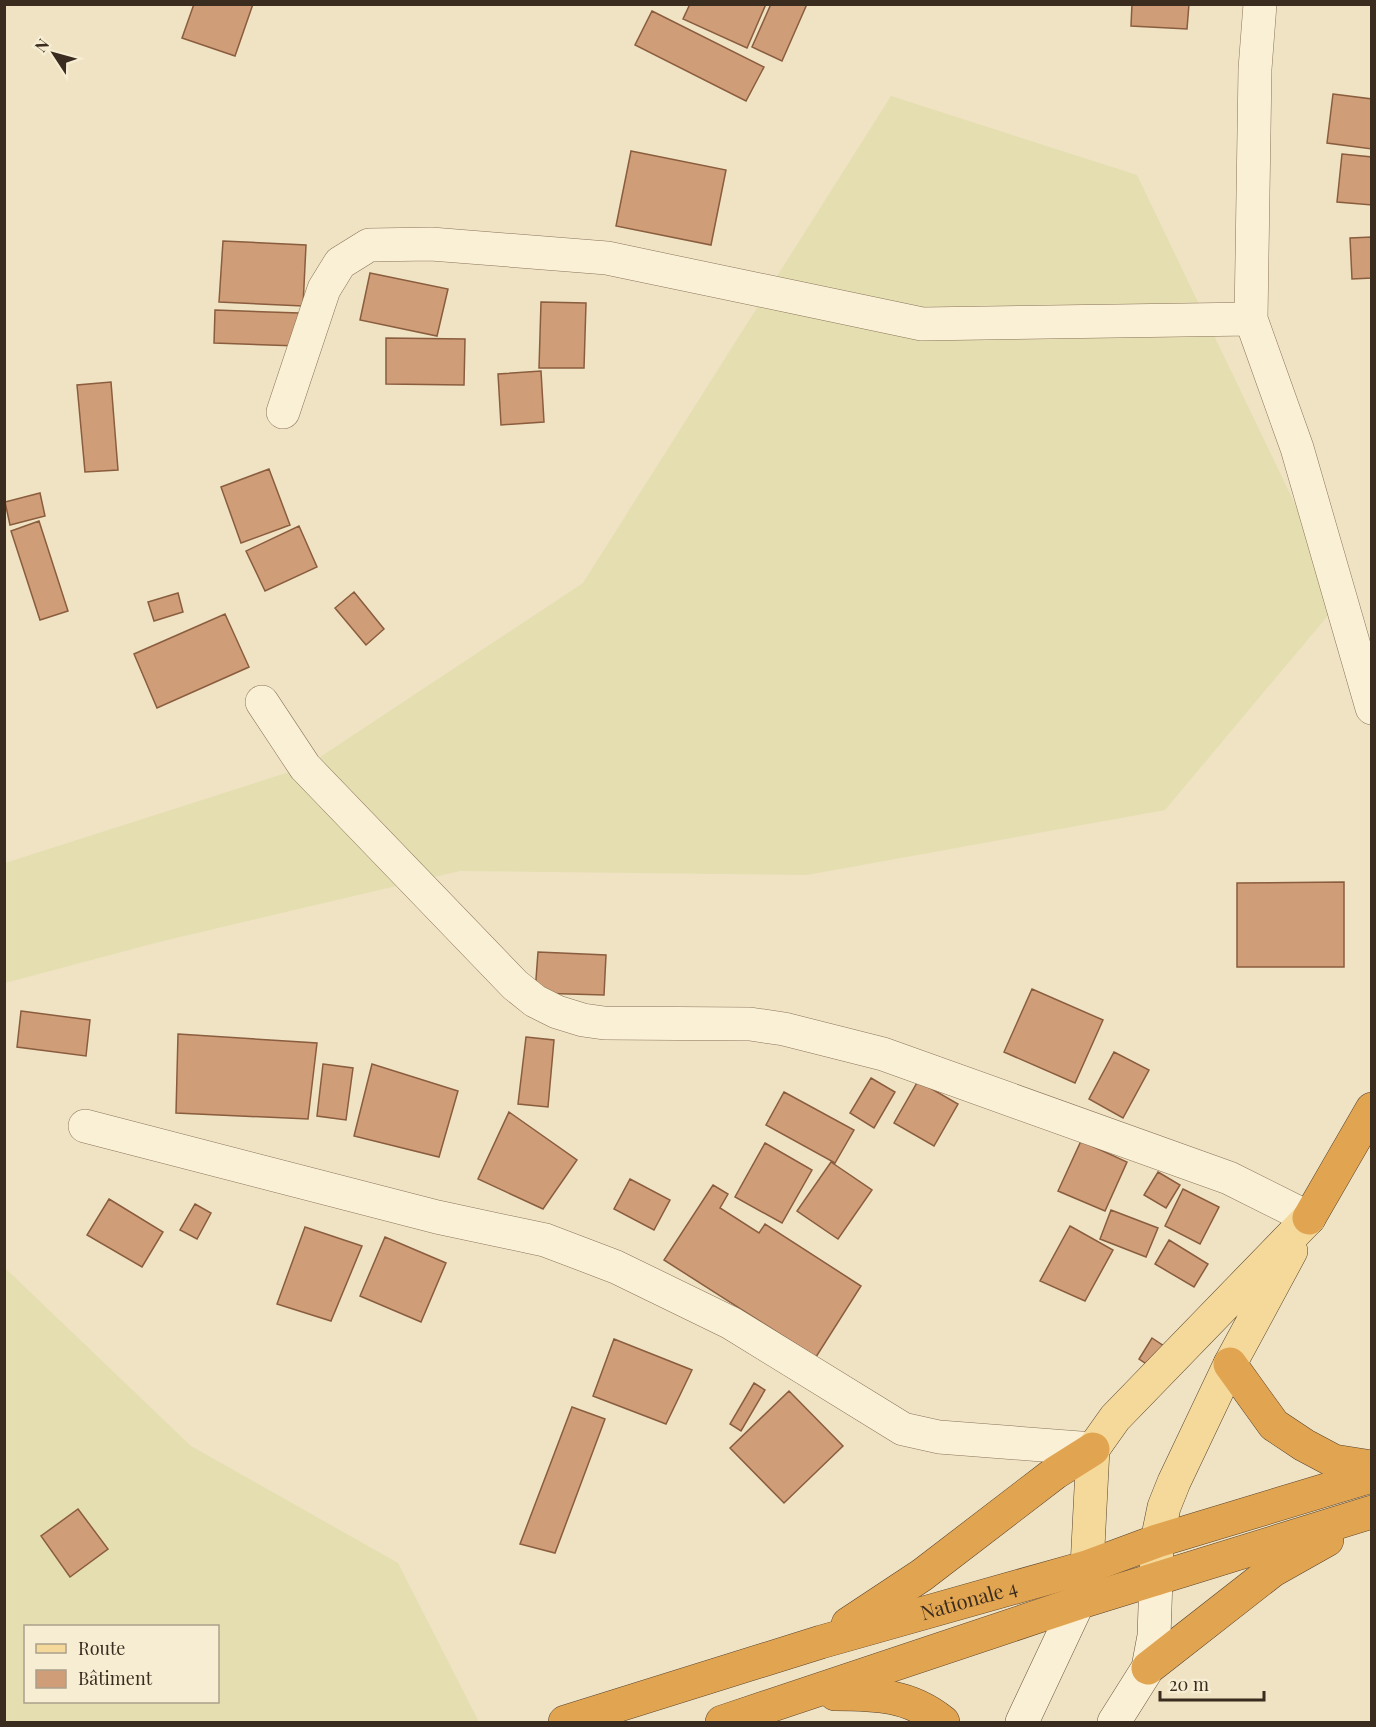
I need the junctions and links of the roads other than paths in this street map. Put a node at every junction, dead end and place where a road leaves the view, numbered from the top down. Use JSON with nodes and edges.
{"nodes":[{"id":1,"x":1260,"y":4,"type":"edge"},
{"id":2,"x":1251,"y":319,"type":"junction"},
{"id":3,"x":283,"y":412,"type":"dead end"},
{"id":4,"x":262,"y":702,"type":"dead end"},
{"id":5,"x":1371,"y":708,"type":"edge"},
{"id":6,"x":1371,"y":1109,"type":"edge"},
{"id":7,"x":85,"y":1126,"type":"dead end"},
{"id":8,"x":1309,"y":1218,"type":"junction"},
{"id":9,"x":1230,"y":1364,"type":"junction"},
{"id":10,"x":1093,"y":1449,"type":"junction"},
{"id":11,"x":1371,"y":1467,"type":"edge"},
{"id":12,"x":1371,"y":1476,"type":"edge"},
{"id":13,"x":1371,"y":1513,"type":"edge"},
{"id":14,"x":1157,"y":1541,"type":"junction"},
{"id":15,"x":1086,"y":1567,"type":"junction"},
{"id":16,"x":1156,"y":1579,"type":"junction"},
{"id":17,"x":1078,"y":1603,"type":"junction"},
{"id":18,"x":821,"y":1641,"type":"junction"},
{"id":19,"x":1148,"y":1668,"type":"junction"},
{"id":20,"x":812,"y":1694,"type":"junction"},
{"id":21,"x":565,"y":1722,"type":"edge"},
{"id":22,"x":722,"y":1722,"type":"edge"},
{"id":23,"x":944,"y":1722,"type":"edge"},
{"id":24,"x":1022,"y":1722,"type":"edge"},
{"id":25,"x":1114,"y":1722,"type":"edge"}],
"edges":[{"from":1,"to":2,"type":"street"},
{"from":2,"to":3,"type":"street"},
{"from":2,"to":5,"type":"street"},
{"from":4,"to":8,"type":"street"},
{"from":6,"to":8,"type":"highway"},
{"from":7,"to":10,"type":"street"},
{"from":8,"to":9,"type":"main road"},
{"from":8,"to":10,"type":"main road"},
{"from":9,"to":11,"type":"highway"},
{"from":9,"to":14,"type":"main road"},
{"from":10,"to":15,"type":"main road"},
{"from":10,"to":18,"type":"highway"},
{"from":12,"to":14,"type":"highway","name":"Nationale 4"},
{"from":13,"to":16,"type":"highway","name":"Nationale 4"},
{"from":13,"to":19,"type":"highway"},
{"from":14,"to":15,"type":"highway","name":"Nationale 4"},
{"from":14,"to":16,"type":"main road"},
{"from":15,"to":17,"type":"main road"},
{"from":15,"to":18,"type":"highway","name":"Nationale 4"},
{"from":16,"to":17,"type":"highway","name":"Nationale 4"},
{"from":16,"to":19,"type":"street"},
{"from":17,"to":20,"type":"highway","name":"Nationale 4"},
{"from":17,"to":24,"type":"street"},
{"from":18,"to":21,"type":"highway","name":"Nationale 4"},
{"from":19,"to":25,"type":"street"},
{"from":20,"to":22,"type":"highway","name":"Nationale 4"},
{"from":20,"to":23,"type":"highway"}]}
